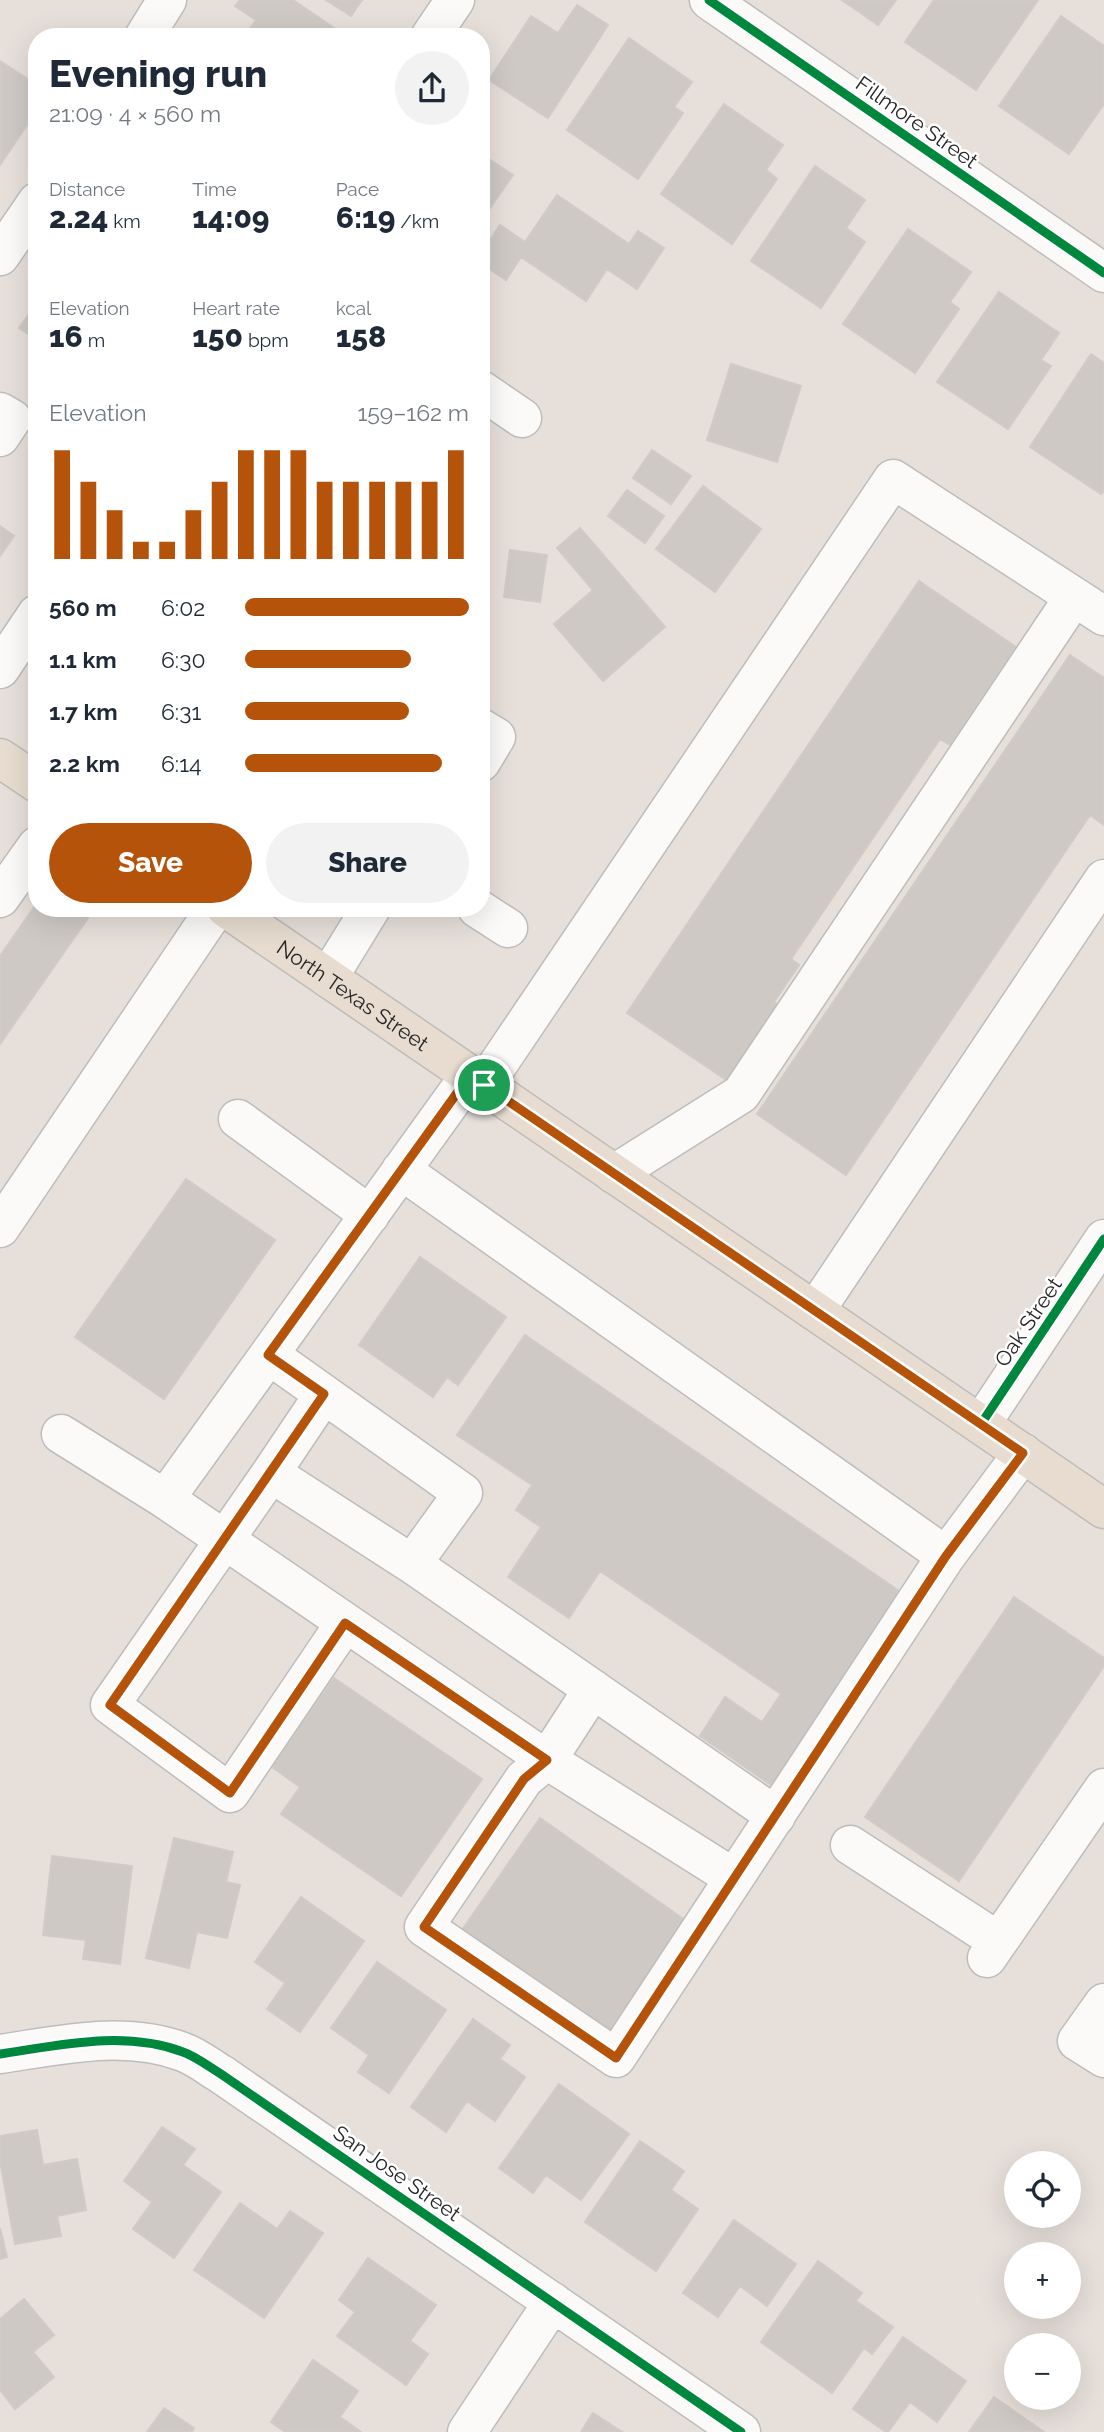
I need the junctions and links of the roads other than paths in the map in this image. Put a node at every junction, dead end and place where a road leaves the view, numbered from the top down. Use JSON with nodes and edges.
{"nodes":[{"id":1,"x":167,"y":0,"type":"edge"},
{"id":2,"x":455,"y":0,"type":"edge"},
{"id":3,"x":709,"y":0,"type":"edge"},
{"id":4,"x":150,"y":28,"type":"edge"},
{"id":5,"x":436,"y":28,"type":"edge"},
{"id":6,"x":28,"y":215,"type":"edge"},
{"id":7,"x":0,"y":256,"type":"edge"},
{"id":8,"x":1104,"y":273,"type":"edge"},
{"id":9,"x":490,"y":396,"type":"edge"},
{"id":10,"x":523,"y":418,"type":"dead end"},
{"id":11,"x":1089,"y":607,"type":"edge"},
{"id":12,"x":28,"y":627,"type":"edge"},
{"id":13,"x":0,"y":669,"type":"edge"},
{"id":14,"x":490,"y":733,"type":"edge"},
{"id":15,"x":490,"y":747,"type":"edge"},
{"id":16,"x":0,"y":758,"type":"edge"},
{"id":17,"x":28,"y":777,"type":"edge"},
{"id":18,"x":28,"y":859,"type":"edge"},
{"id":19,"x":1104,"y":879,"type":"edge"},
{"id":20,"x":0,"y":898,"type":"edge"},
{"id":21,"x":210,"y":917,"type":"edge"},
{"id":22,"x":239,"y":917,"type":"edge"},
{"id":23,"x":365,"y":917,"type":"edge"},
{"id":24,"x":328,"y":978,"type":"junction"},
{"id":25,"x":477,"y":1080,"type":"junction"},
{"id":26,"x":238,"y":1119,"type":"dead end"},
{"id":27,"x":401,"y":1170,"type":"junction"},
{"id":28,"x":614,"y":1174,"type":"junction"},
{"id":29,"x":370,"y":1214,"type":"junction"},
{"id":30,"x":0,"y":1228,"type":"edge"},
{"id":31,"x":1104,"y":1239,"type":"edge"},
{"id":32,"x":815,"y":1311,"type":"junction"},
{"id":33,"x":268,"y":1355,"type":"junction"},
{"id":34,"x":324,"y":1394,"type":"junction"},
{"id":35,"x":981,"y":1424,"type":"junction"},
{"id":36,"x":61,"y":1434,"type":"dead end"},
{"id":37,"x":1023,"y":1453,"type":"junction"},
{"id":38,"x":271,"y":1473,"type":"junction"},
{"id":39,"x":166,"y":1499,"type":"junction"},
{"id":40,"x":1104,"y":1509,"type":"edge"},
{"id":41,"x":223,"y":1538,"type":"junction"},
{"id":42,"x":946,"y":1556,"type":"junction"},
{"id":43,"x":412,"y":1564,"type":"junction"},
{"id":44,"x":345,"y":1623,"type":"junction"},
{"id":45,"x":593,"y":1689,"type":"junction"},
{"id":46,"x":547,"y":1760,"type":"junction"},
{"id":47,"x":1104,"y":1788,"type":"edge"},
{"id":48,"x":776,"y":1816,"type":"junction"},
{"id":49,"x":850,"y":1844,"type":"dead end"},
{"id":50,"x":734,"y":1878,"type":"junction"},
{"id":51,"x":1104,"y":2003,"type":"edge"},
{"id":52,"x":0,"y":2053,"type":"edge"},
{"id":53,"x":1104,"y":2058,"type":"edge"},
{"id":54,"x":554,"y":2302,"type":"junction"},
{"id":55,"x":467,"y":2432,"type":"edge"},
{"id":56,"x":741,"y":2432,"type":"edge"}],
"edges":[{"from":1,"to":4,"type":"street"},
{"from":2,"to":5,"type":"street"},
{"from":3,"to":8,"type":"street","name":"Fillmore Street"},
{"from":6,"to":7,"type":"street"},
{"from":9,"to":10,"type":"street"},
{"from":11,"to":25,"type":"street"},
{"from":11,"to":28,"type":"street"},
{"from":12,"to":13,"type":"street"},
{"from":14,"to":15,"type":"street"},
{"from":16,"to":17,"type":"main road"},
{"from":18,"to":20,"type":"street"},
{"from":19,"to":32,"type":"street"},
{"from":21,"to":30,"type":"street"},
{"from":22,"to":24,"type":"main road","name":"North Texas Street"},
{"from":23,"to":24,"type":"street"},
{"from":24,"to":25,"type":"main road","name":"North Texas Street"},
{"from":25,"to":27,"type":"street"},
{"from":25,"to":28,"type":"main road","name":"North Texas Street"},
{"from":26,"to":29,"type":"street"},
{"from":27,"to":29,"type":"street"},
{"from":27,"to":42,"type":"street"},
{"from":28,"to":32,"type":"main road","name":"North Texas Street"},
{"from":29,"to":33,"type":"street"},
{"from":31,"to":35,"type":"street","name":"Oak Street"},
{"from":32,"to":35,"type":"main road","name":"North Texas Street"},
{"from":33,"to":34,"type":"street"},
{"from":33,"to":39,"type":"street"},
{"from":34,"to":38,"type":"street"},
{"from":34,"to":43,"type":"street"},
{"from":35,"to":37,"type":"main road","name":"North Texas Street"},
{"from":36,"to":39,"type":"street"},
{"from":37,"to":40,"type":"main road","name":"North Texas Street"},
{"from":37,"to":42,"type":"street"},
{"from":38,"to":41,"type":"street"},
{"from":38,"to":43,"type":"street"},
{"from":39,"to":41,"type":"street"},
{"from":41,"to":44,"type":"street"},
{"from":41,"to":44,"type":"street"},
{"from":42,"to":48,"type":"street"},
{"from":43,"to":45,"type":"street"},
{"from":44,"to":46,"type":"street"},
{"from":45,"to":46,"type":"street"},
{"from":45,"to":48,"type":"street"},
{"from":46,"to":50,"type":"street"},
{"from":46,"to":50,"type":"street"},
{"from":47,"to":49,"type":"street"},
{"from":48,"to":50,"type":"street"},
{"from":51,"to":53,"type":"street"},
{"from":52,"to":54,"type":"street","name":"San Jose Street"},
{"from":54,"to":55,"type":"street"},
{"from":54,"to":56,"type":"street","name":"San Jose Street"}]}
